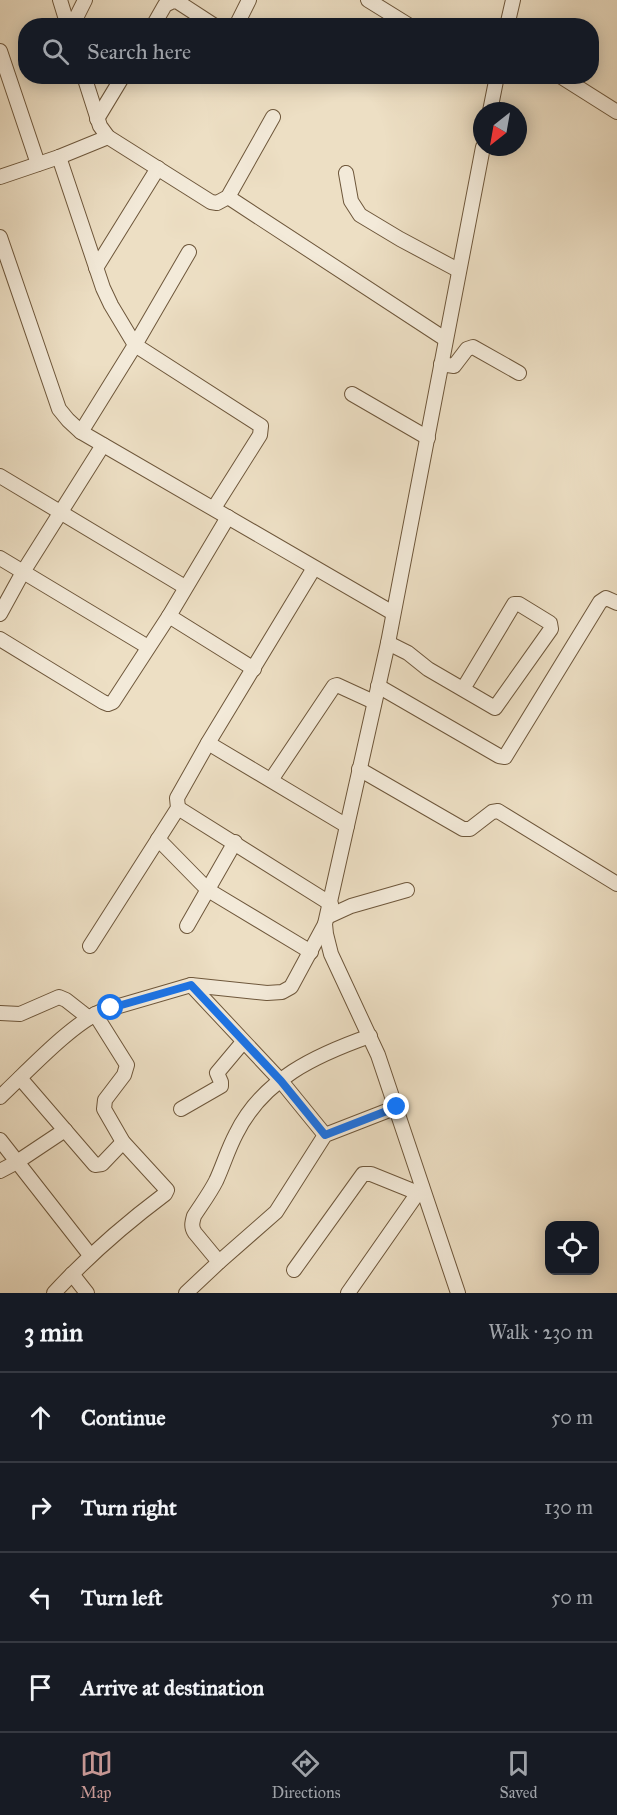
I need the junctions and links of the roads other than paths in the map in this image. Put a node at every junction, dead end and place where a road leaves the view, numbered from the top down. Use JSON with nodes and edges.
{"nodes":[{"id":1,"x":60,"y":0,"type":"edge"},
{"id":2,"x":84,"y":0,"type":"edge"},
{"id":3,"x":249,"y":0,"type":"edge"},
{"id":4,"x":368,"y":0,"type":"edge"},
{"id":5,"x":513,"y":0,"type":"edge"},
{"id":6,"x":67,"y":18,"type":"edge"},
{"id":7,"x":74,"y":18,"type":"edge"},
{"id":8,"x":158,"y":18,"type":"edge"},
{"id":9,"x":203,"y":18,"type":"edge"},
{"id":10,"x":240,"y":18,"type":"edge"},
{"id":11,"x":397,"y":18,"type":"edge"},
{"id":12,"x":509,"y":18,"type":"edge"},
{"id":13,"x":0,"y":51,"type":"edge"},
{"id":14,"x":87,"y":84,"type":"edge"},
{"id":15,"x":118,"y":84,"type":"edge"},
{"id":16,"x":495,"y":84,"type":"edge"},
{"id":17,"x":573,"y":84,"type":"edge"},
{"id":18,"x":492,"y":102,"type":"edge"},
{"id":19,"x":617,"y":112,"type":"edge"},
{"id":20,"x":273,"y":117,"type":"dead end"},
{"id":21,"x":98,"y":119,"type":"junction"},
{"id":22,"x":108,"y":136,"type":"junction"},
{"id":23,"x":481,"y":156,"type":"edge"},
{"id":24,"x":59,"y":157,"type":"junction"},
{"id":25,"x":38,"y":164,"type":"junction"},
{"id":26,"x":158,"y":168,"type":"junction"},
{"id":27,"x":346,"y":173,"type":"dead end"},
{"id":28,"x":0,"y":177,"type":"edge"},
{"id":29,"x":228,"y":197,"type":"junction"},
{"id":30,"x":0,"y":237,"type":"edge"},
{"id":31,"x":189,"y":252,"type":"dead end"},
{"id":32,"x":4,"y":265,"type":"edge"},
{"id":33,"x":96,"y":268,"type":"junction"},
{"id":34,"x":458,"y":270,"type":"junction"},
{"id":35,"x":445,"y":339,"type":"junction"},
{"id":36,"x":135,"y":345,"type":"junction"},
{"id":37,"x":441,"y":364,"type":"junction"},
{"id":38,"x":519,"y":373,"type":"dead end"},
{"id":39,"x":352,"y":394,"type":"dead end"},
{"id":40,"x":81,"y":432,"type":"junction"},
{"id":41,"x":428,"y":438,"type":"junction"},
{"id":42,"x":103,"y":445,"type":"junction"},
{"id":43,"x":0,"y":476,"type":"edge"},
{"id":44,"x":214,"y":508,"type":"junction"},
{"id":45,"x":62,"y":513,"type":"junction"},
{"id":46,"x":228,"y":517,"type":"junction"},
{"id":47,"x":0,"y":558,"type":"edge"},
{"id":48,"x":314,"y":568,"type":"junction"},
{"id":49,"x":23,"y":572,"type":"junction"},
{"id":50,"x":185,"y":587,"type":"junction"},
{"id":51,"x":617,"y":603,"type":"edge"},
{"id":52,"x":393,"y":613,"type":"junction"},
{"id":53,"x":0,"y":614,"type":"edge"},
{"id":54,"x":169,"y":616,"type":"junction"},
{"id":55,"x":0,"y":639,"type":"edge"},
{"id":56,"x":388,"y":643,"type":"junction"},
{"id":57,"x":148,"y":647,"type":"junction"},
{"id":58,"x":254,"y":669,"type":"junction"},
{"id":59,"x":378,"y":686,"type":"junction"},
{"id":60,"x":463,"y":688,"type":"junction"},
{"id":61,"x":374,"y":702,"type":"junction"},
{"id":62,"x":208,"y":743,"type":"junction"},
{"id":63,"x":359,"y":769,"type":"junction"},
{"id":64,"x":272,"y":780,"type":"junction"},
{"id":65,"x":178,"y":808,"type":"junction"},
{"id":66,"x":347,"y":826,"type":"junction"},
{"id":67,"x":158,"y":839,"type":"junction"},
{"id":68,"x":235,"y":842,"type":"junction"},
{"id":69,"x":617,"y":884,"type":"edge"},
{"id":70,"x":208,"y":890,"type":"junction"},
{"id":71,"x":407,"y":890,"type":"dead end"},
{"id":72,"x":328,"y":915,"type":"junction"},
{"id":73,"x":187,"y":926,"type":"dead end"},
{"id":74,"x":90,"y":946,"type":"dead end"},
{"id":75,"x":311,"y":952,"type":"junction"},
{"id":76,"x":191,"y":985,"type":"junction"},
{"id":77,"x":0,"y":1013,"type":"edge"},
{"id":78,"x":92,"y":1016,"type":"junction"},
{"id":79,"x":370,"y":1036,"type":"junction"},
{"id":80,"x":243,"y":1042,"type":"junction"},
{"id":81,"x":20,"y":1078,"type":"junction"},
{"id":82,"x":281,"y":1081,"type":"junction"},
{"id":83,"x":0,"y":1097,"type":"edge"},
{"id":84,"x":397,"y":1107,"type":"junction"},
{"id":85,"x":181,"y":1109,"type":"dead end"},
{"id":86,"x":65,"y":1130,"type":"junction"},
{"id":87,"x":325,"y":1135,"type":"junction"},
{"id":88,"x":0,"y":1140,"type":"edge"},
{"id":89,"x":123,"y":1142,"type":"junction"},
{"id":90,"x":17,"y":1162,"type":"junction"},
{"id":91,"x":0,"y":1171,"type":"edge"},
{"id":92,"x":420,"y":1190,"type":"junction"},
{"id":93,"x":90,"y":1255,"type":"junction"},
{"id":94,"x":219,"y":1262,"type":"junction"},
{"id":95,"x":294,"y":1270,"type":"dead end"},
{"id":96,"x":72,"y":1274,"type":"junction"},
{"id":97,"x":54,"y":1293,"type":"edge"},
{"id":98,"x":87,"y":1293,"type":"edge"},
{"id":99,"x":186,"y":1293,"type":"edge"},
{"id":100,"x":348,"y":1293,"type":"edge"},
{"id":101,"x":458,"y":1293,"type":"edge"}],
"edges":[{"from":1,"to":6,"type":"street"},
{"from":2,"to":7,"type":"street"},
{"from":3,"to":10,"type":"street"},
{"from":4,"to":11,"type":"street"},
{"from":5,"to":12,"type":"street"},
{"from":8,"to":9,"type":"street"},
{"from":13,"to":25,"type":"street"},
{"from":14,"to":21,"type":"street"},
{"from":15,"to":21,"type":"street"},
{"from":16,"to":18,"type":"street"},
{"from":17,"to":19,"type":"street"},
{"from":20,"to":29,"type":"street"},
{"from":21,"to":22,"type":"street"},
{"from":22,"to":24,"type":"street"},
{"from":22,"to":26,"type":"street"},
{"from":23,"to":34,"type":"street"},
{"from":24,"to":25,"type":"street"},
{"from":24,"to":33,"type":"street"},
{"from":25,"to":28,"type":"street"},
{"from":26,"to":29,"type":"street"},
{"from":26,"to":33,"type":"street"},
{"from":27,"to":34,"type":"street"},
{"from":29,"to":35,"type":"street"},
{"from":30,"to":32,"type":"street"},
{"from":31,"to":36,"type":"street"},
{"from":32,"to":40,"type":"street"},
{"from":33,"to":36,"type":"street"},
{"from":34,"to":35,"type":"street"},
{"from":35,"to":37,"type":"street"},
{"from":36,"to":40,"type":"street"},
{"from":36,"to":44,"type":"street"},
{"from":37,"to":38,"type":"street"},
{"from":37,"to":41,"type":"street"},
{"from":39,"to":41,"type":"street"},
{"from":40,"to":42,"type":"street"},
{"from":41,"to":52,"type":"street"},
{"from":42,"to":44,"type":"street"},
{"from":42,"to":45,"type":"street"},
{"from":43,"to":45,"type":"street"},
{"from":44,"to":46,"type":"street"},
{"from":45,"to":49,"type":"street"},
{"from":45,"to":50,"type":"street"},
{"from":46,"to":48,"type":"street"},
{"from":46,"to":50,"type":"street"},
{"from":47,"to":49,"type":"street"},
{"from":48,"to":52,"type":"street"},
{"from":48,"to":58,"type":"street"},
{"from":49,"to":53,"type":"street"},
{"from":49,"to":57,"type":"street"},
{"from":50,"to":54,"type":"street"},
{"from":51,"to":59,"type":"street"},
{"from":52,"to":56,"type":"street"},
{"from":54,"to":57,"type":"street"},
{"from":54,"to":58,"type":"street"},
{"from":55,"to":57,"type":"street"},
{"from":56,"to":59,"type":"street"},
{"from":56,"to":60,"type":"street"},
{"from":58,"to":62,"type":"street"},
{"from":59,"to":61,"type":"street"},
{"from":60,"to":60,"type":"street"},
{"from":61,"to":63,"type":"street"},
{"from":61,"to":64,"type":"street"},
{"from":62,"to":64,"type":"street"},
{"from":62,"to":65,"type":"street"},
{"from":63,"to":66,"type":"street"},
{"from":63,"to":69,"type":"street"},
{"from":64,"to":66,"type":"street"},
{"from":65,"to":67,"type":"street"},
{"from":65,"to":68,"type":"street"},
{"from":66,"to":72,"type":"street"},
{"from":67,"to":70,"type":"street"},
{"from":67,"to":74,"type":"street"},
{"from":68,"to":70,"type":"street"},
{"from":68,"to":72,"type":"street"},
{"from":70,"to":73,"type":"street"},
{"from":70,"to":75,"type":"street"},
{"from":71,"to":72,"type":"street"},
{"from":72,"to":75,"type":"street"},
{"from":72,"to":79,"type":"street"},
{"from":75,"to":76,"type":"street"},
{"from":76,"to":78,"type":"street"},
{"from":76,"to":80,"type":"street"},
{"from":77,"to":78,"type":"street"},
{"from":78,"to":81,"type":"street"},
{"from":78,"to":89,"type":"street"},
{"from":79,"to":82,"type":"street"},
{"from":79,"to":84,"type":"street"},
{"from":80,"to":82,"type":"street"},
{"from":80,"to":85,"type":"street"},
{"from":81,"to":83,"type":"street"},
{"from":81,"to":86,"type":"street"},
{"from":82,"to":87,"type":"street"},
{"from":82,"to":94,"type":"street"},
{"from":84,"to":87,"type":"street"},
{"from":84,"to":92,"type":"street"},
{"from":86,"to":89,"type":"street"},
{"from":86,"to":90,"type":"street"},
{"from":87,"to":94,"type":"street"},
{"from":88,"to":90,"type":"street"},
{"from":89,"to":93,"type":"street"},
{"from":90,"to":91,"type":"street"},
{"from":90,"to":93,"type":"street"},
{"from":92,"to":95,"type":"street"},
{"from":92,"to":100,"type":"street"},
{"from":92,"to":101,"type":"street"},
{"from":93,"to":96,"type":"street"},
{"from":94,"to":99,"type":"street"},
{"from":96,"to":97,"type":"street"},
{"from":96,"to":98,"type":"street"}]}
